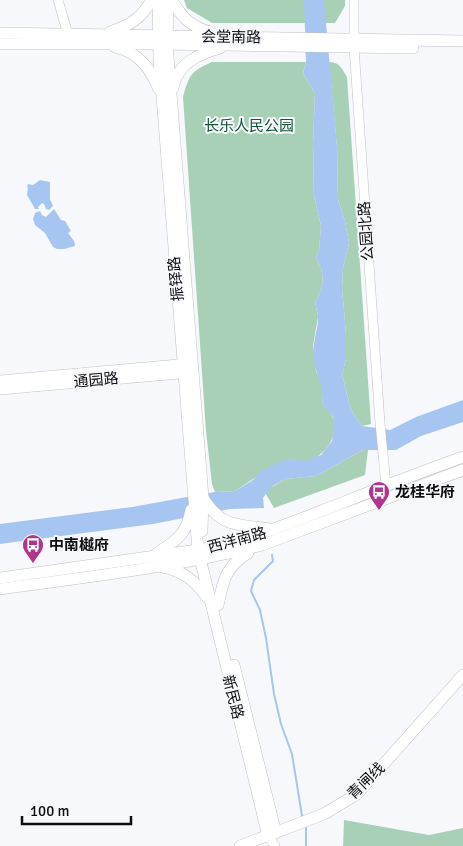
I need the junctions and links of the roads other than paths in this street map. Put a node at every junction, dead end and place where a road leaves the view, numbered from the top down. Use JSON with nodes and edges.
{"nodes":[{"id":1,"x":58,"y":0,"type":"edge"},
{"id":2,"x":151,"y":0,"type":"edge"},
{"id":3,"x":158,"y":0,"type":"edge"},
{"id":4,"x":168,"y":0,"type":"edge"},
{"id":5,"x":172,"y":0,"type":"edge"},
{"id":6,"x":354,"y":0,"type":"edge"},
{"id":7,"x":0,"y":33,"type":"edge"},
{"id":8,"x":69,"y":39,"type":"junction"},
{"id":9,"x":103,"y":39,"type":"junction"},
{"id":10,"x":163,"y":40,"type":"junction"},
{"id":11,"x":230,"y":41,"type":"junction"},
{"id":12,"x":463,"y":41,"type":"edge"},
{"id":13,"x":353,"y":43,"type":"junction"},
{"id":14,"x":0,"y":44,"type":"edge"},
{"id":15,"x":463,"y":48,"type":"edge"},
{"id":16,"x":166,"y":100,"type":"junction"},
{"id":17,"x":188,"y":368,"type":"junction"},
{"id":18,"x":0,"y":381,"type":"edge"},
{"id":19,"x":0,"y":389,"type":"edge"},
{"id":20,"x":463,"y":457,"type":"edge"},
{"id":21,"x":463,"y":470,"type":"edge"},
{"id":22,"x":386,"y":485,"type":"junction"},
{"id":23,"x":198,"y":498,"type":"junction"},
{"id":24,"x":274,"y":530,"type":"junction"},
{"id":25,"x":262,"y":545,"type":"junction"},
{"id":26,"x":202,"y":554,"type":"junction"},
{"id":27,"x":154,"y":561,"type":"junction"},
{"id":28,"x":0,"y":578,"type":"edge"},
{"id":29,"x":0,"y":589,"type":"edge"},
{"id":30,"x":214,"y":603,"type":"junction"},
{"id":31,"x":463,"y":675,"type":"edge"},
{"id":32,"x":272,"y":835,"type":"junction"},
{"id":33,"x":240,"y":846,"type":"edge"},
{"id":34,"x":275,"y":846,"type":"edge"}],
"edges":[{"from":1,"to":8,"type":"street"},
{"from":2,"to":9,"type":"main road"},
{"from":3,"to":10,"type":"main road","name":"振铎路"},
{"from":4,"to":10,"type":"main road","name":"振铎路"},
{"from":5,"to":11,"type":"main road"},
{"from":6,"to":13,"type":"street","name":"公园北路"},
{"from":7,"to":8,"type":"main road","name":"会堂南路"},
{"from":8,"to":9,"type":"main road","name":"会堂南路"},
{"from":8,"to":14,"type":"main road","name":"会堂南路"},
{"from":9,"to":10,"type":"main road","name":"会堂南路"},
{"from":9,"to":16,"type":"main road"},
{"from":10,"to":11,"type":"main road","name":"会堂南路"},
{"from":10,"to":16,"type":"main road","name":"振铎路"},
{"from":11,"to":13,"type":"main road","name":"会堂南路"},
{"from":11,"to":16,"type":"main road"},
{"from":12,"to":13,"type":"main road","name":"会堂南路"},
{"from":13,"to":15,"type":"main road","name":"会堂南路"},
{"from":13,"to":22,"type":"street","name":"公园北路"},
{"from":16,"to":17,"type":"main road","name":"振铎路"},
{"from":17,"to":18,"type":"main road","name":"通园路"},
{"from":17,"to":19,"type":"main road","name":"通园路"},
{"from":17,"to":23,"type":"main road","name":"振铎路"},
{"from":20,"to":22,"type":"main road","name":"西洋南路"},
{"from":21,"to":25,"type":"main road","name":"西洋南路"},
{"from":22,"to":24,"type":"main road","name":"西洋南路"},
{"from":23,"to":24,"type":"main road"},
{"from":23,"to":26,"type":"main road","name":"振铎路"},
{"from":23,"to":27,"type":"main road"},
{"from":24,"to":26,"type":"main road","name":"西洋南路"},
{"from":25,"to":26,"type":"main road","name":"西洋南路"},
{"from":25,"to":30,"type":"main road"},
{"from":26,"to":27,"type":"main road","name":"西洋南路"},
{"from":26,"to":30,"type":"main road","name":"新民路"},
{"from":27,"to":28,"type":"main road","name":"西洋南路"},
{"from":27,"to":29,"type":"main road","name":"西洋南路"},
{"from":27,"to":30,"type":"main road"},
{"from":30,"to":32,"type":"main road","name":"新民路"},
{"from":31,"to":32,"type":"main road","name":"青闸线"},
{"from":32,"to":33,"type":"main road","name":"青闸线"},
{"from":32,"to":34,"type":"street"}]}
